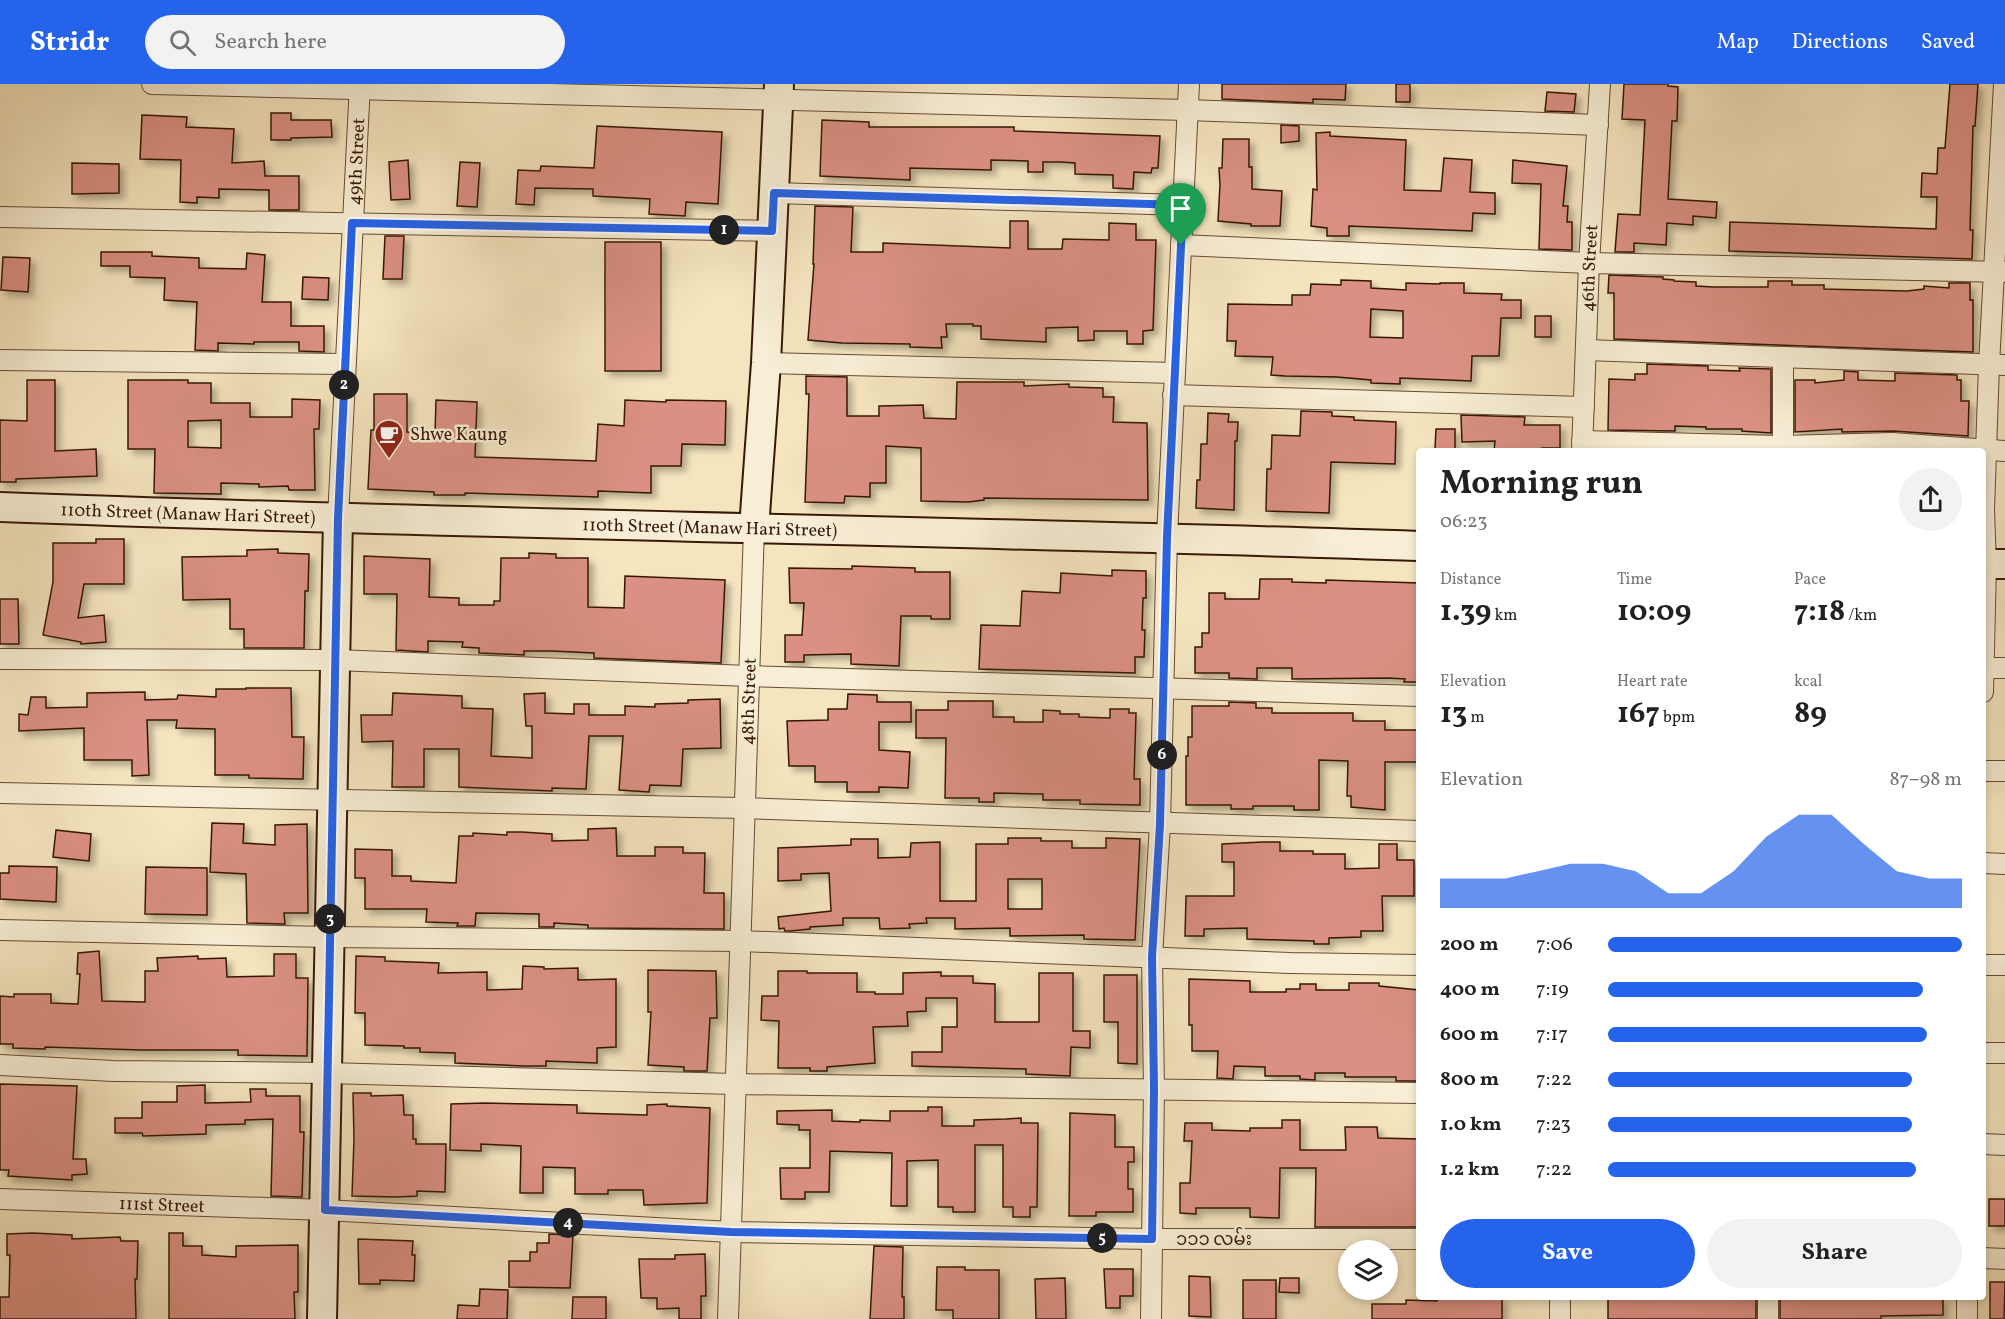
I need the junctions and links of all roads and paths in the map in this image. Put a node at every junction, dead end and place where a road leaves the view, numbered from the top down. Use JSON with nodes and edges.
{"nodes":[{"id":1,"x":152,"y":84,"type":"edge"},
{"id":2,"x":1189,"y":84,"type":"edge"},
{"id":3,"x":1600,"y":84,"type":"edge"},
{"id":4,"x":360,"y":86,"type":"edge"},
{"id":5,"x":2004,"y":91,"type":"edge"},
{"id":6,"x":779,"y":92,"type":"edge"},
{"id":7,"x":1187,"y":111,"type":"junction"},
{"id":8,"x":1598,"y":125,"type":"junction"},
{"id":9,"x":2002,"y":182,"type":"edge"},
{"id":10,"x":774,"y":193,"type":"junction"},
{"id":11,"x":1183,"y":205,"type":"junction"},
{"id":12,"x":0,"y":218,"type":"edge"},
{"id":13,"x":352,"y":223,"type":"junction"},
{"id":14,"x":772,"y":231,"type":"junction"},
{"id":15,"x":1181,"y":245,"type":"junction"},
{"id":16,"x":1589,"y":263,"type":"junction"},
{"id":17,"x":1999,"y":272,"type":"edge"},
{"id":18,"x":1586,"y":350,"type":"junction"},
{"id":19,"x":1784,"y":357,"type":"junction"},
{"id":20,"x":0,"y":360,"type":"edge"},
{"id":21,"x":766,"y":363,"type":"junction"},
{"id":22,"x":345,"y":364,"type":"junction"},
{"id":23,"x":1997,"y":365,"type":"edge"},
{"id":24,"x":1175,"y":373,"type":"junction"},
{"id":25,"x":1173,"y":395,"type":"junction"},
{"id":26,"x":1584,"y":407,"type":"junction"},
{"id":27,"x":1582,"y":446,"type":"edge"},
{"id":28,"x":1716,"y":448,"type":"edge"},
{"id":29,"x":1783,"y":448,"type":"edge"},
{"id":30,"x":1801,"y":448,"type":"edge"},
{"id":31,"x":1957,"y":448,"type":"edge"},
{"id":32,"x":1996,"y":451,"type":"edge"},
{"id":33,"x":1986,"y":500,"type":"edge"},
{"id":34,"x":0,"y":507,"type":"edge"},
{"id":35,"x":338,"y":518,"type":"junction"},
{"id":36,"x":1986,"y":525,"type":"edge"},
{"id":37,"x":754,"y":528,"type":"junction"},
{"id":38,"x":1167,"y":537,"type":"junction"},
{"id":39,"x":1416,"y":546,"type":"edge"},
{"id":40,"x":1991,"y":564,"type":"edge"},
{"id":41,"x":1986,"y":629,"type":"edge"},
{"id":42,"x":0,"y":659,"type":"edge"},
{"id":43,"x":335,"y":660,"type":"junction"},
{"id":44,"x":1986,"y":668,"type":"edge"},
{"id":45,"x":2005,"y":668,"type":"edge"},
{"id":46,"x":749,"y":676,"type":"junction"},
{"id":47,"x":1164,"y":688,"type":"junction"},
{"id":48,"x":1416,"y":696,"type":"edge"},
{"id":49,"x":1986,"y":771,"type":"edge"},
{"id":50,"x":2005,"y":771,"type":"edge"},
{"id":51,"x":0,"y":793,"type":"edge"},
{"id":52,"x":332,"y":797,"type":"junction"},
{"id":53,"x":745,"y":808,"type":"junction"},
{"id":54,"x":1160,"y":824,"type":"junction"},
{"id":55,"x":1416,"y":831,"type":"edge"},
{"id":56,"x":1986,"y":864,"type":"edge"},
{"id":57,"x":2005,"y":864,"type":"edge"},
{"id":58,"x":0,"y":930,"type":"edge"},
{"id":59,"x":329,"y":937,"type":"junction"},
{"id":60,"x":741,"y":941,"type":"junction"},
{"id":61,"x":1152,"y":957,"type":"junction"},
{"id":62,"x":1416,"y":965,"type":"edge"},
{"id":63,"x":1986,"y":965,"type":"edge"},
{"id":64,"x":2005,"y":965,"type":"edge"},
{"id":65,"x":1986,"y":1053,"type":"edge"},
{"id":66,"x":2005,"y":1053,"type":"edge"},
{"id":67,"x":0,"y":1065,"type":"edge"},
{"id":68,"x":326,"y":1073,"type":"junction"},
{"id":69,"x":735,"y":1083,"type":"junction"},
{"id":70,"x":1154,"y":1089,"type":"junction"},
{"id":71,"x":1416,"y":1093,"type":"edge"},
{"id":72,"x":1986,"y":1143,"type":"edge"},
{"id":73,"x":2005,"y":1144,"type":"edge"},
{"id":74,"x":0,"y":1199,"type":"edge"},
{"id":75,"x":325,"y":1210,"type":"junction"},
{"id":76,"x":731,"y":1232,"type":"junction"},
{"id":77,"x":1152,"y":1239,"type":"junction"},
{"id":78,"x":1416,"y":1239,"type":"edge"},
{"id":79,"x":1986,"y":1258,"type":"edge"},
{"id":80,"x":2005,"y":1259,"type":"edge"},
{"id":81,"x":1560,"y":1300,"type":"edge"},
{"id":82,"x":1768,"y":1300,"type":"edge"},
{"id":83,"x":1967,"y":1300,"type":"edge"},
{"id":84,"x":322,"y":1319,"type":"edge"},
{"id":85,"x":728,"y":1319,"type":"edge"},
{"id":86,"x":1151,"y":1319,"type":"edge"},
{"id":87,"x":1560,"y":1319,"type":"edge"},
{"id":88,"x":1768,"y":1319,"type":"edge"},
{"id":89,"x":1966,"y":1319,"type":"edge"}],
"edges":[{"from":1,"to":4,"type":"street"},
{"from":2,"to":7,"type":"street"},
{"from":3,"to":8,"type":"street","name":"46th Street"},
{"from":4,"to":6,"type":"street"},
{"from":4,"to":13,"type":"street","name":"49th Street"},
{"from":5,"to":9,"type":"street"},
{"from":6,"to":7,"type":"street"},
{"from":6,"to":10,"type":"main road","name":"48th Street"},
{"from":7,"to":8,"type":"street"},
{"from":7,"to":11,"type":"street"},
{"from":8,"to":16,"type":"street","name":"46th Street"},
{"from":9,"to":17,"type":"street"},
{"from":10,"to":11,"type":"street"},
{"from":10,"to":14,"type":"main road","name":"48th Street"},
{"from":11,"to":15,"type":"street"},
{"from":12,"to":13,"type":"street"},
{"from":13,"to":14,"type":"street"},
{"from":13,"to":22,"type":"street","name":"49th Street"},
{"from":14,"to":21,"type":"main road","name":"48th Street"},
{"from":15,"to":16,"type":"street"},
{"from":15,"to":24,"type":"street"},
{"from":16,"to":17,"type":"street"},
{"from":16,"to":18,"type":"street","name":"46th Street"},
{"from":17,"to":23,"type":"street"},
{"from":18,"to":19,"type":"street"},
{"from":18,"to":26,"type":"street","name":"46th Street"},
{"from":19,"to":23,"type":"street"},
{"from":19,"to":29,"type":"street"},
{"from":20,"to":22,"type":"street"},
{"from":21,"to":24,"type":"street"},
{"from":21,"to":37,"type":"main road","name":"48th Street"},
{"from":22,"to":35,"type":"street","name":"49th Street"},
{"from":23,"to":32,"type":"street"},
{"from":24,"to":25,"type":"street"},
{"from":25,"to":26,"type":"street"},
{"from":25,"to":38,"type":"street"},
{"from":26,"to":27,"type":"street","name":"46th Street"},
{"from":27,"to":28,"type":"street"},
{"from":30,"to":31,"type":"street"},
{"from":32,"to":33,"type":"street"},
{"from":34,"to":35,"type":"main road","name":"110th Street (Manaw Hari Street)"},
{"from":35,"to":37,"type":"main road","name":"110th Street (Manaw Hari Street)"},
{"from":35,"to":43,"type":"main road","name":"49th Street"},
{"from":36,"to":40,"type":"street"},
{"from":37,"to":38,"type":"main road","name":"110th Street (Manaw Hari Street)"},
{"from":37,"to":46,"type":"street","name":"48th Street"},
{"from":38,"to":39,"type":"main road","name":"110th Street (Manaw Hari Street)"},
{"from":38,"to":47,"type":"street"},
{"from":40,"to":41,"type":"street"},
{"from":42,"to":43,"type":"street"},
{"from":43,"to":46,"type":"street"},
{"from":43,"to":52,"type":"main road","name":"49th Street"},
{"from":44,"to":45,"type":"street"},
{"from":46,"to":47,"type":"street"},
{"from":46,"to":53,"type":"street","name":"48th Street"},
{"from":47,"to":48,"type":"street"},
{"from":47,"to":54,"type":"street"},
{"from":49,"to":50,"type":"street"},
{"from":51,"to":52,"type":"street"},
{"from":52,"to":53,"type":"street"},
{"from":52,"to":59,"type":"main road","name":"49th Street"},
{"from":53,"to":54,"type":"street"},
{"from":53,"to":60,"type":"street","name":"48th Street"},
{"from":54,"to":55,"type":"street"},
{"from":54,"to":61,"type":"street"},
{"from":56,"to":57,"type":"street"},
{"from":58,"to":59,"type":"street"},
{"from":59,"to":60,"type":"street"},
{"from":59,"to":68,"type":"main road","name":"49th Street"},
{"from":60,"to":61,"type":"street"},
{"from":60,"to":69,"type":"street","name":"48th Street"},
{"from":61,"to":62,"type":"street"},
{"from":61,"to":70,"type":"street"},
{"from":63,"to":64,"type":"street"},
{"from":65,"to":66,"type":"street"},
{"from":67,"to":68,"type":"street"},
{"from":68,"to":69,"type":"street"},
{"from":68,"to":75,"type":"main road","name":"49th Street"},
{"from":69,"to":70,"type":"street"},
{"from":69,"to":76,"type":"street","name":"48th Street"},
{"from":70,"to":71,"type":"street"},
{"from":70,"to":77,"type":"street"},
{"from":72,"to":73,"type":"street"},
{"from":74,"to":75,"type":"street","name":"111st Street"},
{"from":75,"to":76,"type":"street","name":"၁၁၁ လမ်း"},
{"from":75,"to":84,"type":"main road","name":"49th Street"},
{"from":76,"to":77,"type":"street","name":"၁၁၁ လမ်း"},
{"from":76,"to":85,"type":"street","name":"48th Street"},
{"from":77,"to":78,"type":"street","name":"၁၁၁ လမ်း"},
{"from":77,"to":86,"type":"street"},
{"from":79,"to":80,"type":"street"},
{"from":81,"to":87,"type":"street"},
{"from":82,"to":88,"type":"street"},
{"from":83,"to":89,"type":"street"}]}
